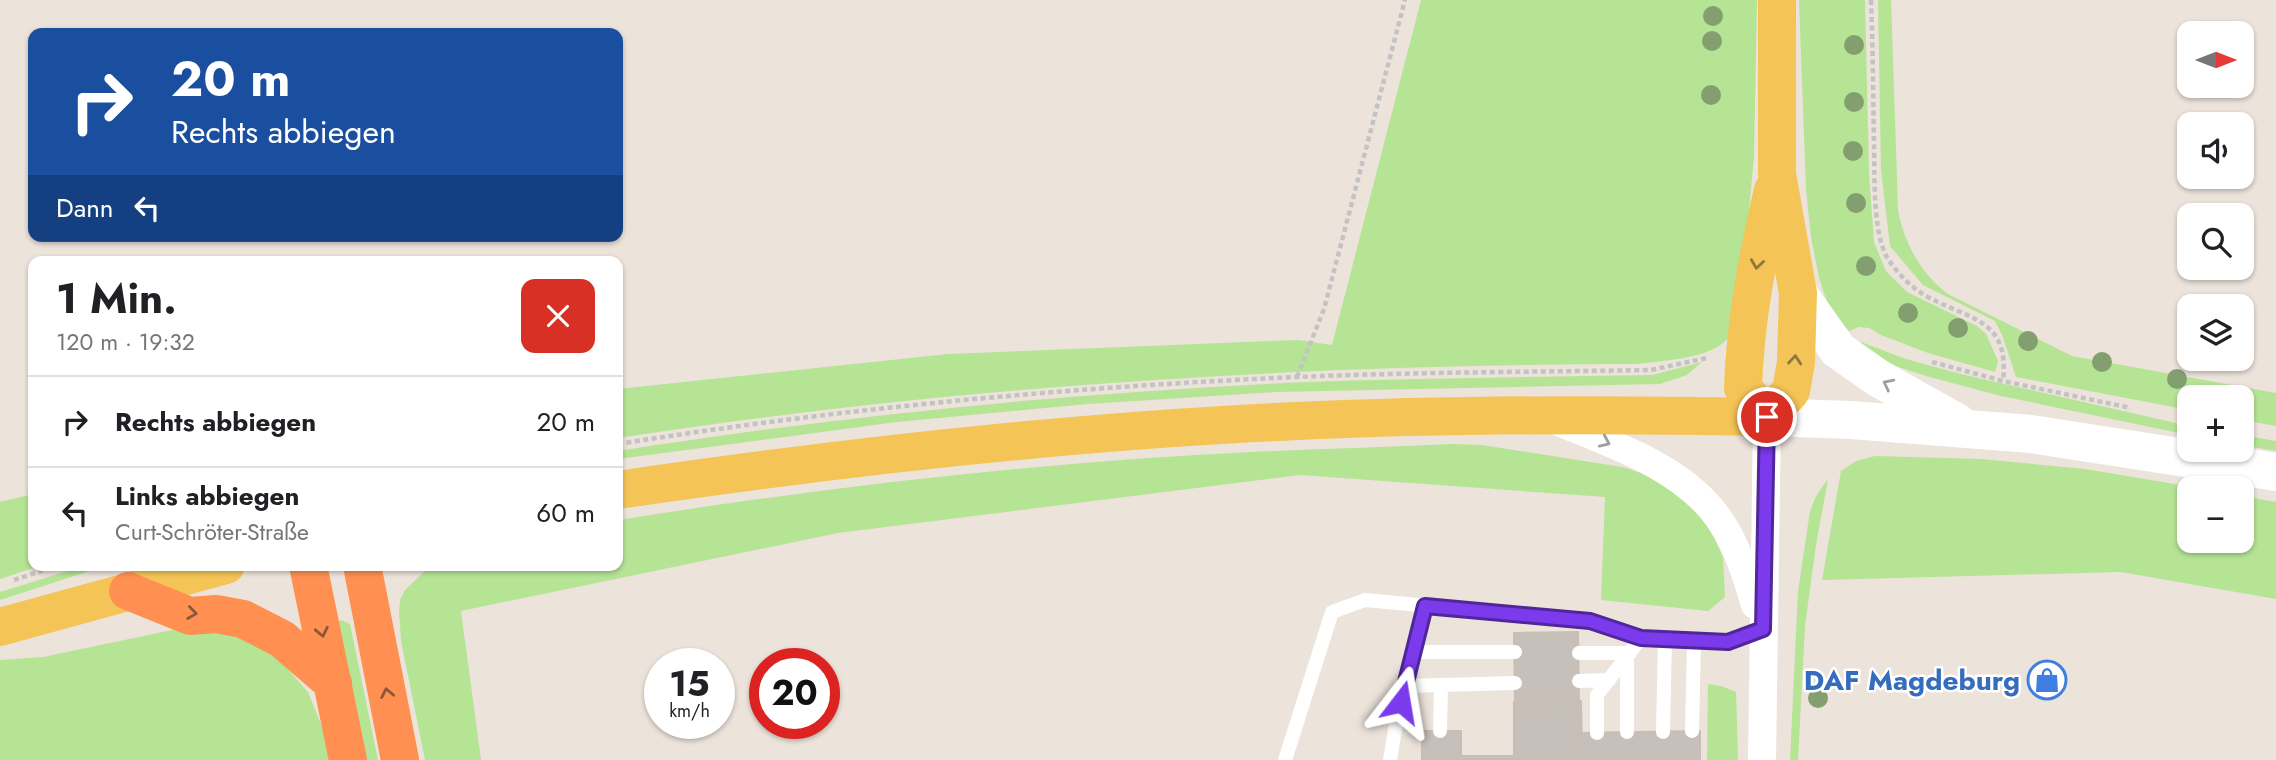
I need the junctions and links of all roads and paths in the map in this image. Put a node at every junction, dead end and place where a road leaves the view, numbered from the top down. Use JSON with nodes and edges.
{"nodes":[{"id":1,"x":1405,"y":0,"type":"edge"},
{"id":2,"x":1777,"y":0,"type":"edge"},
{"id":3,"x":1871,"y":0,"type":"edge"},
{"id":4,"x":1777,"y":174,"type":"junction"},
{"id":5,"x":1798,"y":293,"type":"junction"},
{"id":6,"x":1297,"y":377,"type":"dead end"},
{"id":7,"x":2137,"y":409,"type":"dead end"},
{"id":8,"x":1542,"y":415,"type":"junction"},
{"id":9,"x":1767,"y":417,"type":"junction"},
{"id":10,"x":1969,"y":429,"type":"junction"},
{"id":11,"x":2276,"y":472,"type":"edge"},
{"id":12,"x":623,"y":489,"type":"edge"},
{"id":13,"x":42,"y":571,"type":"edge"},
{"id":14,"x":203,"y":571,"type":"edge"},
{"id":15,"x":309,"y":571,"type":"edge"},
{"id":16,"x":363,"y":571,"type":"edge"},
{"id":17,"x":12,"y":581,"type":"dead end"},
{"id":18,"x":128,"y":591,"type":"junction"},
{"id":19,"x":1425,"y":606,"type":"junction"},
{"id":20,"x":0,"y":627,"type":"edge"},
{"id":21,"x":1763,"y":629,"type":"junction"},
{"id":22,"x":1641,"y":638,"type":"junction"},
{"id":23,"x":1665,"y":639,"type":"junction"},
{"id":24,"x":1694,"y":641,"type":"junction"},
{"id":25,"x":1414,"y":652,"type":"junction"},
{"id":26,"x":1515,"y":652,"type":"dead end"},
{"id":27,"x":1578,"y":653,"type":"dead end"},
{"id":28,"x":1629,"y":654,"type":"junction"},
{"id":29,"x":1609,"y":680,"type":"junction"},
{"id":30,"x":1579,"y":681,"type":"dead end"},
{"id":31,"x":332,"y":682,"type":"junction"},
{"id":32,"x":1516,"y":683,"type":"dead end"},
{"id":33,"x":1441,"y":685,"type":"junction"},
{"id":34,"x":1405,"y":686,"type":"junction"},
{"id":35,"x":1440,"y":731,"type":"dead end"},
{"id":36,"x":1692,"y":731,"type":"dead end"},
{"id":37,"x":1628,"y":732,"type":"dead end"},
{"id":38,"x":1663,"y":732,"type":"dead end"},
{"id":39,"x":1597,"y":733,"type":"dead end"},
{"id":40,"x":348,"y":760,"type":"edge"},
{"id":41,"x":400,"y":760,"type":"edge"},
{"id":42,"x":1285,"y":760,"type":"edge"},
{"id":43,"x":1390,"y":760,"type":"edge"},
{"id":44,"x":1762,"y":760,"type":"edge"}],
"edges":[{"from":1,"to":6,"type":"path"},
{"from":2,"to":4,"type":"main road"},
{"from":3,"to":7,"type":"path"},
{"from":4,"to":5,"type":"main road"},
{"from":4,"to":9,"type":"main road","one_way":true},
{"from":9,"to":5,"type":"main road","one_way":true},
{"from":10,"to":5,"type":"main road","one_way":true},
{"from":8,"to":9,"type":"main road"},
{"from":8,"to":12,"type":"main road"},
{"from":8,"to":21,"type":"street","one_way":true},
{"from":9,"to":10,"type":"main road"},
{"from":9,"to":21,"type":"street"},
{"from":10,"to":11,"type":"main road"},
{"from":13,"to":17,"type":"path"},
{"from":14,"to":18,"type":"main road"},
{"from":15,"to":31,"type":"highway","one_way":true},
{"from":41,"to":16,"type":"highway","one_way":true},
{"from":18,"to":20,"type":"main road"},
{"from":18,"to":31,"type":"highway","one_way":true},
{"from":19,"to":22,"type":"lane"},
{"from":19,"to":25,"type":"lane"},
{"from":19,"to":42,"type":"lane"},
{"from":21,"to":24,"type":"lane"},
{"from":21,"to":44,"type":"street"},
{"from":22,"to":23,"type":"lane"},
{"from":22,"to":28,"type":"lane"},
{"from":23,"to":24,"type":"lane"},
{"from":23,"to":38,"type":"lane"},
{"from":24,"to":36,"type":"lane"},
{"from":25,"to":26,"type":"lane"},
{"from":25,"to":34,"type":"lane"},
{"from":27,"to":28,"type":"lane"},
{"from":28,"to":29,"type":"lane"},
{"from":28,"to":37,"type":"lane"},
{"from":29,"to":30,"type":"lane"},
{"from":29,"to":39,"type":"lane"},
{"from":31,"to":40,"type":"highway"},
{"from":32,"to":33,"type":"lane"},
{"from":33,"to":34,"type":"lane"},
{"from":33,"to":35,"type":"lane"},
{"from":34,"to":43,"type":"lane"}]}
